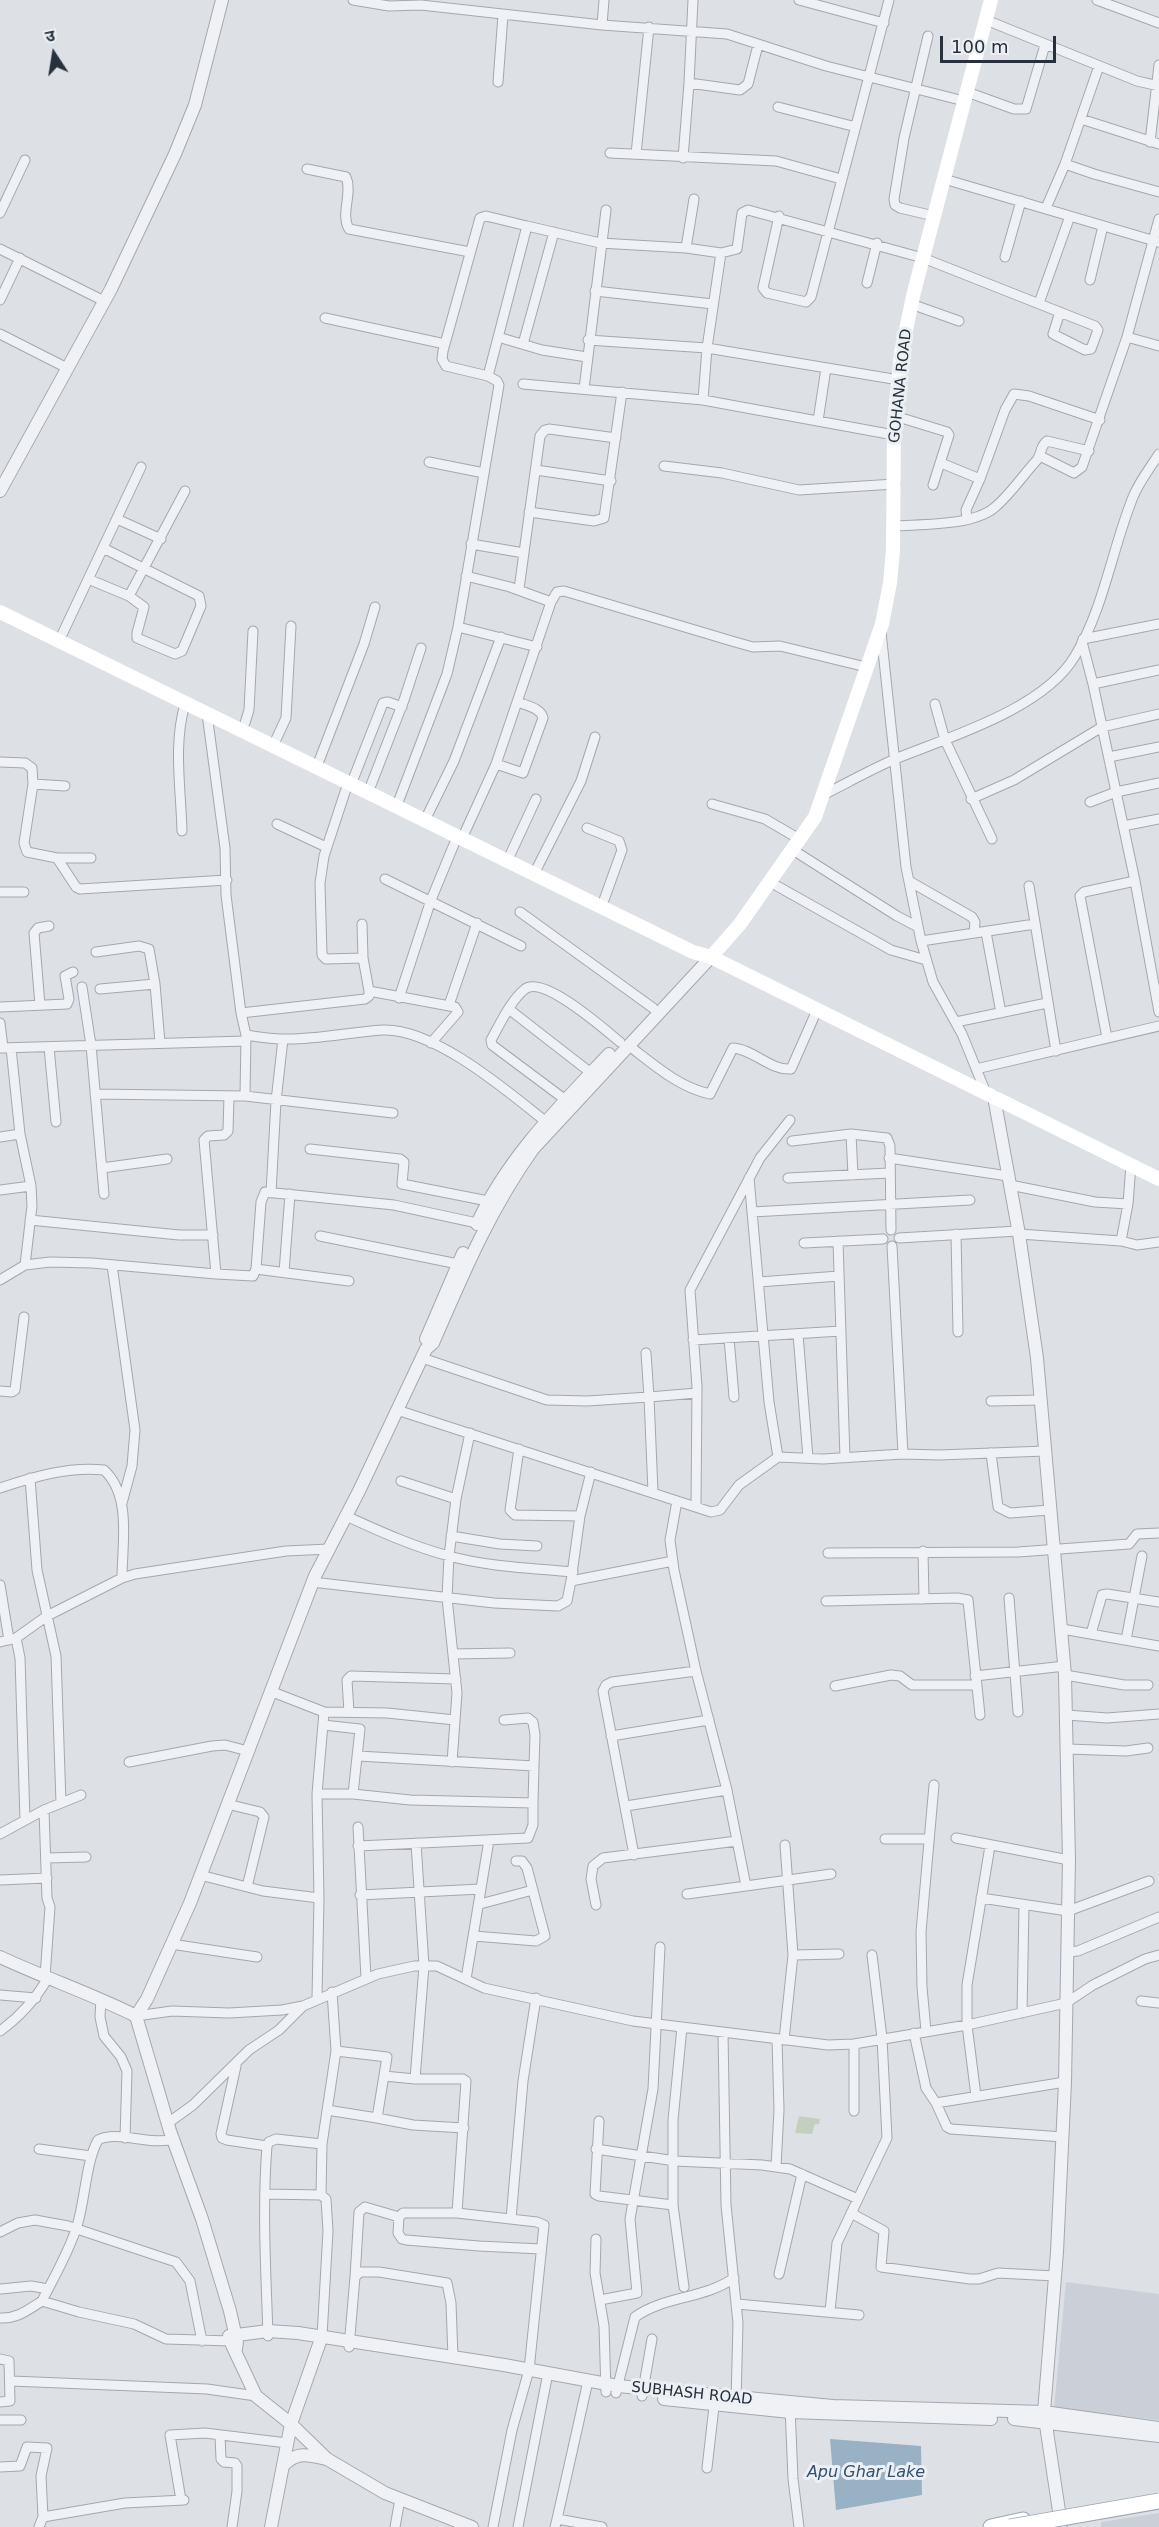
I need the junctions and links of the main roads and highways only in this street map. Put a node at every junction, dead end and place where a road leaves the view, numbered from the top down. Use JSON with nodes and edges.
{"nodes":[{"id":1,"x":991,"y":0,"type":"edge"},
{"id":2,"x":0,"y":603,"type":"edge"},
{"id":3,"x":0,"y":612,"type":"edge"},
{"id":4,"x":61,"y":638,"type":"junction"},
{"id":5,"x":215,"y":715,"type":"junction"},
{"id":6,"x":274,"y":743,"type":"junction"},
{"id":7,"x":351,"y":780,"type":"junction"},
{"id":8,"x":461,"y":835,"type":"junction"},
{"id":9,"x":794,"y":843,"type":"junction"},
{"id":10,"x":705,"y":954,"type":"junction"},
{"id":11,"x":1159,"y":1179,"type":"edge"},
{"id":12,"x":1159,"y":2494,"type":"edge"},
{"id":13,"x":1159,"y":2501,"type":"edge"},
{"id":14,"x":1159,"y":2508,"type":"edge"},
{"id":15,"x":1051,"y":2523,"type":"edge"},
{"id":16,"x":991,"y":2527,"type":"edge"},
{"id":17,"x":1010,"y":2527,"type":"edge"}],
"edges":[{"from":1,"to":9,"type":"main road","name":"GOHANA ROAD"},
{"from":2,"to":4,"type":"main road"},
{"from":3,"to":4,"type":"main road"},
{"from":4,"to":5,"type":"main road"},
{"from":4,"to":5,"type":"main road"},
{"from":5,"to":6,"type":"main road"},
{"from":5,"to":6,"type":"main road"},
{"from":6,"to":7,"type":"main road"},
{"from":6,"to":7,"type":"main road"},
{"from":7,"to":8,"type":"main road"},
{"from":7,"to":8,"type":"main road"},
{"from":8,"to":10,"type":"main road"},
{"from":8,"to":10,"type":"main road"},
{"from":9,"to":10,"type":"main road"},
{"from":9,"to":10,"type":"main road"},
{"from":10,"to":11,"type":"main road"},
{"from":12,"to":15,"type":"main road"},
{"from":13,"to":17,"type":"main road","bridge":true},
{"from":14,"to":15,"type":"main road"},
{"from":15,"to":16,"type":"main road"}]}
